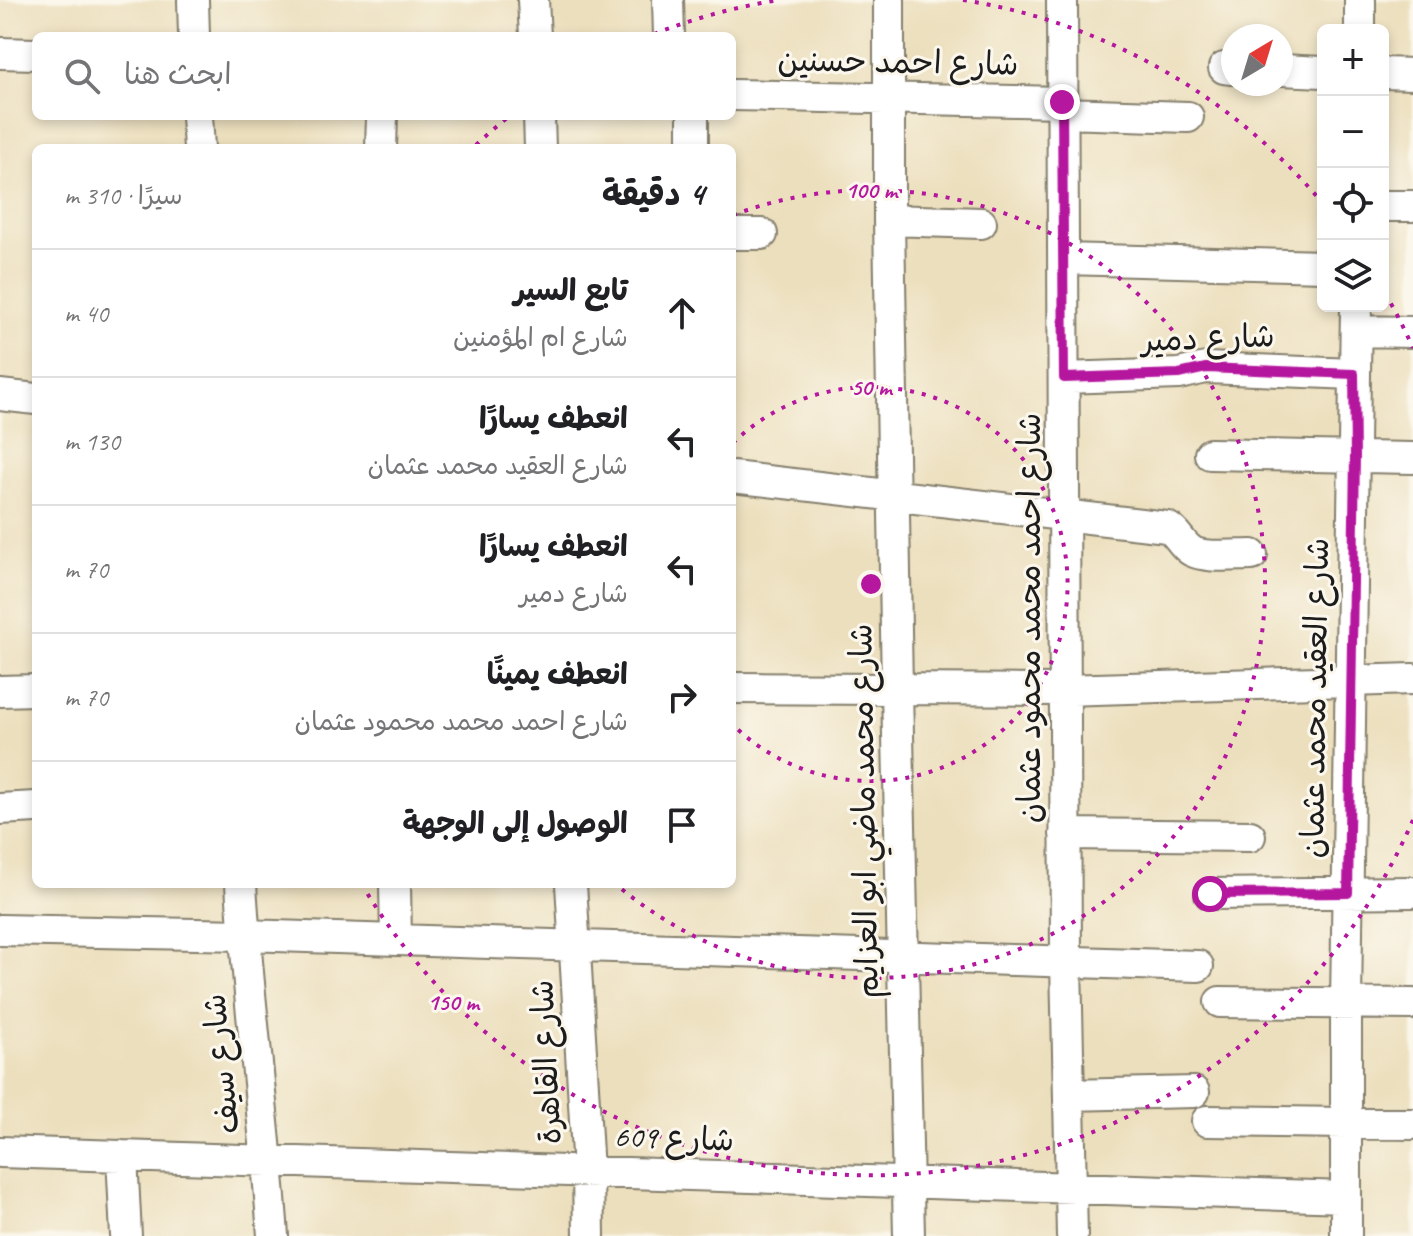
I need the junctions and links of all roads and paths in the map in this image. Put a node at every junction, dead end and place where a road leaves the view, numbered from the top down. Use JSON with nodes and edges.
{"nodes":[{"id":1,"x":193,"y":0,"type":"edge"},
{"id":2,"x":533,"y":0,"type":"edge"},
{"id":3,"x":668,"y":0,"type":"edge"},
{"id":4,"x":889,"y":0,"type":"edge"},
{"id":5,"x":1062,"y":0,"type":"edge"},
{"id":6,"x":1360,"y":0,"type":"edge"},
{"id":7,"x":1360,"y":24,"type":"edge"},
{"id":8,"x":194,"y":32,"type":"edge"},
{"id":9,"x":535,"y":32,"type":"edge"},
{"id":10,"x":669,"y":32,"type":"edge"},
{"id":11,"x":0,"y":53,"type":"edge"},
{"id":12,"x":32,"y":54,"type":"edge"},
{"id":13,"x":1293,"y":71,"type":"edge"},
{"id":14,"x":1317,"y":72,"type":"edge"},
{"id":15,"x":1389,"y":73,"type":"edge"},
{"id":16,"x":1413,"y":74,"type":"edge"},
{"id":17,"x":736,"y":95,"type":"edge"},
{"id":18,"x":890,"y":98,"type":"junction"},
{"id":19,"x":1062,"y":107,"type":"junction"},
{"id":20,"x":1188,"y":117,"type":"dead end"},
{"id":21,"x":197,"y":120,"type":"edge"},
{"id":22,"x":382,"y":120,"type":"edge"},
{"id":23,"x":539,"y":120,"type":"edge"},
{"id":24,"x":693,"y":120,"type":"edge"},
{"id":25,"x":199,"y":144,"type":"edge"},
{"id":26,"x":381,"y":144,"type":"edge"},
{"id":27,"x":540,"y":144,"type":"edge"},
{"id":28,"x":693,"y":144,"type":"edge"},
{"id":29,"x":1389,"y":206,"type":"edge"},
{"id":30,"x":1413,"y":206,"type":"edge"},
{"id":31,"x":889,"y":220,"type":"junction"},
{"id":32,"x":981,"y":223,"type":"dead end"},
{"id":33,"x":736,"y":234,"type":"edge"},
{"id":34,"x":762,"y":234,"type":"dead end"},
{"id":35,"x":1064,"y":259,"type":"junction"},
{"id":36,"x":1317,"y":266,"type":"edge"},
{"id":37,"x":1356,"y":319,"type":"edge"},
{"id":38,"x":1413,"y":332,"type":"edge"},
{"id":39,"x":1354,"y":374,"type":"junction"},
{"id":40,"x":1064,"y":378,"type":"junction"},
{"id":41,"x":0,"y":395,"type":"edge"},
{"id":42,"x":32,"y":399,"type":"edge"},
{"id":43,"x":1210,"y":454,"type":"dead end"},
{"id":44,"x":1355,"y":457,"type":"junction"},
{"id":45,"x":1413,"y":458,"type":"edge"},
{"id":46,"x":736,"y":477,"type":"edge"},
{"id":47,"x":894,"y":496,"type":"junction"},
{"id":48,"x":1065,"y":516,"type":"junction"},
{"id":49,"x":1252,"y":555,"type":"dead end"},
{"id":50,"x":1413,"y":679,"type":"edge"},
{"id":51,"x":1351,"y":680,"type":"junction"},
{"id":52,"x":736,"y":688,"type":"edge"},
{"id":53,"x":897,"y":689,"type":"junction"},
{"id":54,"x":32,"y":690,"type":"edge"},
{"id":55,"x":1064,"y":690,"type":"junction"},
{"id":56,"x":0,"y":691,"type":"edge"},
{"id":57,"x":32,"y":807,"type":"edge"},
{"id":58,"x":0,"y":809,"type":"edge"},
{"id":59,"x":1065,"y":834,"type":"junction"},
{"id":60,"x":1250,"y":836,"type":"dead end"},
{"id":61,"x":241,"y":888,"type":"edge"},
{"id":62,"x":395,"y":888,"type":"edge"},
{"id":63,"x":571,"y":888,"type":"edge"},
{"id":64,"x":1413,"y":892,"type":"edge"},
{"id":65,"x":1348,"y":893,"type":"junction"},
{"id":66,"x":1210,"y":894,"type":"dead end"},
{"id":67,"x":0,"y":930,"type":"edge"},
{"id":68,"x":244,"y":935,"type":"junction"},
{"id":69,"x":396,"y":940,"type":"junction"},
{"id":70,"x":575,"y":946,"type":"junction"},
{"id":71,"x":903,"y":956,"type":"junction"},
{"id":72,"x":1066,"y":962,"type":"junction"},
{"id":73,"x":1198,"y":966,"type":"dead end"},
{"id":74,"x":1220,"y":1002,"type":"dead end"},
{"id":75,"x":1346,"y":1002,"type":"junction"},
{"id":76,"x":1413,"y":1004,"type":"edge"},
{"id":77,"x":1194,"y":1092,"type":"dead end"},
{"id":78,"x":1069,"y":1095,"type":"junction"},
{"id":79,"x":1207,"y":1121,"type":"dead end"},
{"id":80,"x":1346,"y":1123,"type":"junction"},
{"id":81,"x":1413,"y":1124,"type":"edge"},
{"id":82,"x":0,"y":1152,"type":"edge"},
{"id":83,"x":122,"y":1156,"type":"junction"},
{"id":84,"x":268,"y":1161,"type":"junction"},
{"id":85,"x":588,"y":1171,"type":"junction"},
{"id":86,"x":908,"y":1182,"type":"junction"},
{"id":87,"x":1071,"y":1188,"type":"junction"},
{"id":88,"x":1346,"y":1197,"type":"junction"},
{"id":89,"x":126,"y":1236,"type":"edge"},
{"id":90,"x":273,"y":1236,"type":"edge"},
{"id":91,"x":589,"y":1236,"type":"edge"},
{"id":92,"x":909,"y":1236,"type":"edge"},
{"id":93,"x":1072,"y":1236,"type":"edge"},
{"id":94,"x":1346,"y":1236,"type":"edge"}],
"edges":[{"from":1,"to":8,"type":"street"},
{"from":2,"to":9,"type":"street"},
{"from":3,"to":10,"type":"street"},
{"from":4,"to":18,"type":"street","name":"شارع محمد ماضي ابو العزايم"},
{"from":5,"to":19,"type":"street","name":"شارع احمد محمد محمود عثمان"},
{"from":6,"to":7,"type":"street"},
{"from":11,"to":12,"type":"street"},
{"from":13,"to":14,"type":"street"},
{"from":15,"to":16,"type":"street"},
{"from":17,"to":18,"type":"street","name":"شارع احمد حسنين"},
{"from":18,"to":19,"type":"street","name":"شارع احمد حسنين"},
{"from":18,"to":31,"type":"street","name":"شارع محمد ماضي ابو العزايم"},
{"from":19,"to":20,"type":"street","name":"شارع احمد حسنين"},
{"from":19,"to":35,"type":"street","name":"شارع احمد محمد محمود عثمان"},
{"from":21,"to":25,"type":"street"},
{"from":22,"to":26,"type":"street"},
{"from":23,"to":27,"type":"street"},
{"from":24,"to":28,"type":"street"},
{"from":29,"to":30,"type":"street"},
{"from":31,"to":32,"type":"street"},
{"from":31,"to":47,"type":"street","name":"شارع محمد ماضي ابو العزايم"},
{"from":33,"to":34,"type":"street"},
{"from":35,"to":36,"type":"street"},
{"from":35,"to":40,"type":"street","name":"شارع احمد محمد محمود عثمان"},
{"from":37,"to":38,"type":"street"},
{"from":37,"to":39,"type":"street","name":"شارع العقيد محمد عثمان"},
{"from":39,"to":40,"type":"street","name":"شارع دمير"},
{"from":39,"to":44,"type":"street","name":"شارع العقيد محمد عثمان"},
{"from":40,"to":48,"type":"street","name":"شارع احمد محمد محمود عثمان"},
{"from":41,"to":42,"type":"street"},
{"from":43,"to":44,"type":"street"},
{"from":44,"to":45,"type":"street"},
{"from":44,"to":51,"type":"street","name":"شارع العقيد محمد عثمان"},
{"from":46,"to":47,"type":"street"},
{"from":47,"to":48,"type":"street"},
{"from":47,"to":53,"type":"street","name":"شارع محمد ماضي ابو العزايم"},
{"from":48,"to":49,"type":"street"},
{"from":48,"to":55,"type":"street","name":"شارع احمد محمد محمود عثمان"},
{"from":50,"to":51,"type":"street"},
{"from":51,"to":55,"type":"street"},
{"from":51,"to":65,"type":"street","name":"شارع العقيد محمد عثمان"},
{"from":52,"to":53,"type":"street"},
{"from":53,"to":55,"type":"street"},
{"from":53,"to":71,"type":"street","name":"شارع محمد ماضي ابو العزايم"},
{"from":54,"to":56,"type":"street"},
{"from":55,"to":59,"type":"street","name":"شارع احمد محمد محمود عثمان"},
{"from":57,"to":58,"type":"street"},
{"from":59,"to":60,"type":"street"},
{"from":59,"to":72,"type":"street","name":"شارع احمد محمد محمود عثمان"},
{"from":61,"to":68,"type":"street","name":"شارع سيف"},
{"from":62,"to":69,"type":"street"},
{"from":63,"to":70,"type":"street","name":"شارع القاهرة"},
{"from":64,"to":65,"type":"street"},
{"from":65,"to":66,"type":"street"},
{"from":65,"to":75,"type":"street","name":"شارع العقيد محمد عثمان"},
{"from":67,"to":68,"type":"street"},
{"from":68,"to":69,"type":"street"},
{"from":68,"to":84,"type":"street","name":"شارع سيف"},
{"from":69,"to":70,"type":"street"},
{"from":70,"to":71,"type":"street"},
{"from":70,"to":85,"type":"street","name":"شارع القاهرة"},
{"from":71,"to":72,"type":"street"},
{"from":71,"to":86,"type":"street","name":"شارع محمد ماضي ابو العزايم"},
{"from":72,"to":73,"type":"street"},
{"from":72,"to":78,"type":"street","name":"شارع احمد محمد محمود عثمان"},
{"from":74,"to":75,"type":"street"},
{"from":75,"to":76,"type":"street"},
{"from":75,"to":80,"type":"street","name":"شارع العقيد محمد عثمان"},
{"from":77,"to":78,"type":"street"},
{"from":78,"to":87,"type":"street","name":"شارع احمد محمد محمود عثمان"},
{"from":79,"to":80,"type":"street"},
{"from":80,"to":81,"type":"street"},
{"from":80,"to":88,"type":"street","name":"شارع العقيد محمد عثمان"},
{"from":82,"to":83,"type":"street","name":"شارع 609"},
{"from":83,"to":84,"type":"street","name":"شارع 609"},
{"from":83,"to":89,"type":"street"},
{"from":84,"to":85,"type":"street","name":"شارع 609"},
{"from":84,"to":90,"type":"street","name":"شارع سيف"},
{"from":85,"to":86,"type":"street","name":"شارع 609"},
{"from":85,"to":91,"type":"street","name":"شارع القاهرة"},
{"from":86,"to":87,"type":"street","name":"شارع 609"},
{"from":86,"to":92,"type":"street","name":"شارع محمد ماضي ابو العزايم"},
{"from":87,"to":88,"type":"street","name":"شارع 609"},
{"from":87,"to":93,"type":"street","name":"شارع احمد محمد محمود عثمان"},
{"from":88,"to":94,"type":"street","name":"شارع العقيد محمد عثمان"}]}
